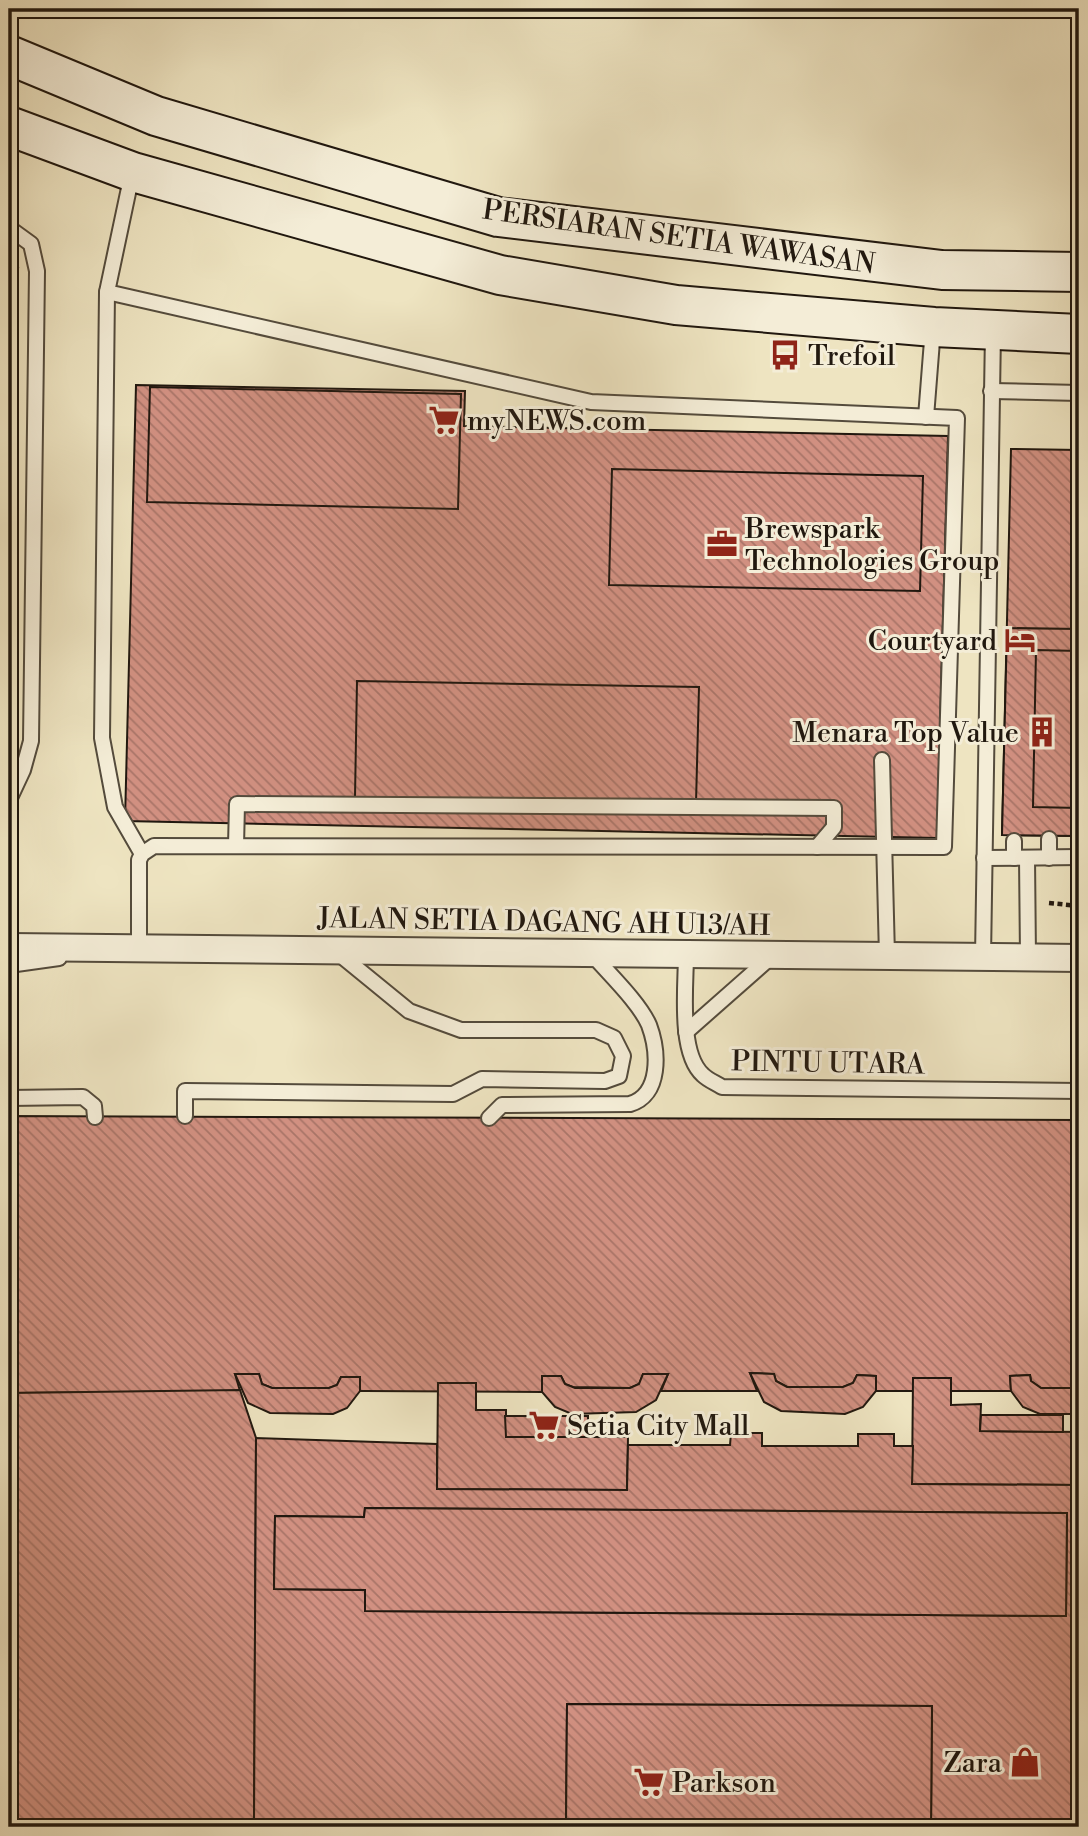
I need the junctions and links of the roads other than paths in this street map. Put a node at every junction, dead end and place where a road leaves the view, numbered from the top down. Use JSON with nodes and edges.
{"nodes":[{"id":1,"x":9,"y":55,"type":"edge"},
{"id":2,"x":9,"y":126,"type":"edge"},
{"id":3,"x":133,"y":172,"type":"junction"},
{"id":4,"x":9,"y":228,"type":"edge"},
{"id":5,"x":1079,"y":272,"type":"edge"},
{"id":6,"x":107,"y":292,"type":"junction"},
{"id":7,"x":934,"y":327,"type":"junction"},
{"id":8,"x":993,"y":329,"type":"junction"},
{"id":9,"x":1079,"y":334,"type":"edge"},
{"id":10,"x":991,"y":391,"type":"junction"},
{"id":11,"x":1079,"y":393,"type":"edge"},
{"id":12,"x":926,"y":417,"type":"junction"},
{"id":13,"x":882,"y":760,"type":"dead end"},
{"id":14,"x":9,"y":800,"type":"edge"},
{"id":15,"x":1048,"y":839,"type":"dead end"},
{"id":16,"x":1014,"y":841,"type":"dead end"},
{"id":17,"x":236,"y":846,"type":"junction"},
{"id":18,"x":817,"y":848,"type":"junction"},
{"id":19,"x":886,"y":848,"type":"junction"},
{"id":20,"x":142,"y":854,"type":"junction"},
{"id":21,"x":1079,"y":857,"type":"edge"},
{"id":22,"x":984,"y":858,"type":"junction"},
{"id":23,"x":1021,"y":858,"type":"junction"},
{"id":24,"x":1049,"y":858,"type":"junction"},
{"id":25,"x":9,"y":947,"type":"edge"},
{"id":26,"x":139,"y":949,"type":"junction"},
{"id":27,"x":334,"y":951,"type":"junction"},
{"id":28,"x":591,"y":953,"type":"junction"},
{"id":29,"x":687,"y":954,"type":"junction"},
{"id":30,"x":775,"y":955,"type":"junction"},
{"id":31,"x":887,"y":956,"type":"junction"},
{"id":32,"x":983,"y":957,"type":"junction"},
{"id":33,"x":1028,"y":957,"type":"junction"},
{"id":34,"x":1079,"y":958,"type":"edge"},
{"id":35,"x":9,"y":965,"type":"edge"},
{"id":36,"x":686,"y":1032,"type":"junction"},
{"id":37,"x":1079,"y":1091,"type":"edge"},
{"id":38,"x":9,"y":1098,"type":"edge"},
{"id":39,"x":185,"y":1116,"type":"dead end"},
{"id":40,"x":95,"y":1117,"type":"dead end"},
{"id":41,"x":489,"y":1118,"type":"dead end"}],
"edges":[{"from":1,"to":5,"type":"street","name":"PERSIARAN SETIA WAWASAN"},
{"from":2,"to":3,"type":"street","name":"PERSIARAN SETIA WAWASAN"},
{"from":3,"to":6,"type":"lane"},
{"from":3,"to":7,"type":"street","name":"PERSIARAN SETIA WAWASAN"},
{"from":4,"to":14,"type":"lane"},
{"from":6,"to":12,"type":"lane"},
{"from":6,"to":20,"type":"lane"},
{"from":7,"to":8,"type":"street","name":"PERSIARAN SETIA WAWASAN"},
{"from":7,"to":12,"type":"lane"},
{"from":8,"to":9,"type":"street","name":"PERSIARAN SETIA WAWASAN"},
{"from":8,"to":10,"type":"lane"},
{"from":10,"to":11,"type":"lane"},
{"from":10,"to":22,"type":"lane"},
{"from":12,"to":19,"type":"lane"},
{"from":13,"to":19,"type":"lane"},
{"from":15,"to":24,"type":"lane"},
{"from":16,"to":23,"type":"lane"},
{"from":17,"to":18,"type":"lane"},
{"from":17,"to":18,"type":"lane"},
{"from":17,"to":20,"type":"lane"},
{"from":18,"to":19,"type":"lane"},
{"from":19,"to":31,"type":"lane"},
{"from":20,"to":26,"type":"lane"},
{"from":21,"to":24,"type":"lane"},
{"from":22,"to":23,"type":"lane"},
{"from":22,"to":32,"type":"lane"},
{"from":23,"to":24,"type":"lane"},
{"from":23,"to":33,"type":"lane"},
{"from":25,"to":26,"type":"street","name":"JALAN SETIA DAGANG AH U13/AH"},
{"from":26,"to":27,"type":"street","name":"JALAN SETIA DAGANG AH U13/AH"},
{"from":26,"to":35,"type":"lane"},
{"from":27,"to":28,"type":"street","name":"JALAN SETIA DAGANG AH U13/AH"},
{"from":27,"to":39,"type":"lane"},
{"from":28,"to":29,"type":"street","name":"JALAN SETIA DAGANG AH U13/AH"},
{"from":28,"to":41,"type":"lane"},
{"from":29,"to":30,"type":"street","name":"JALAN SETIA DAGANG AH U13/AH"},
{"from":29,"to":36,"type":"lane","name":"PINTU UTARA"},
{"from":30,"to":31,"type":"street","name":"JALAN SETIA DAGANG AH U13/AH"},
{"from":30,"to":36,"type":"lane"},
{"from":31,"to":32,"type":"street","name":"JALAN SETIA DAGANG AH U13/AH"},
{"from":32,"to":33,"type":"street","name":"JALAN SETIA DAGANG AH U13/AH"},
{"from":33,"to":34,"type":"street","name":"JALAN SETIA DAGANG AH U13/AH"},
{"from":36,"to":37,"type":"lane","name":"PINTU UTARA"},
{"from":38,"to":40,"type":"lane"}]}
